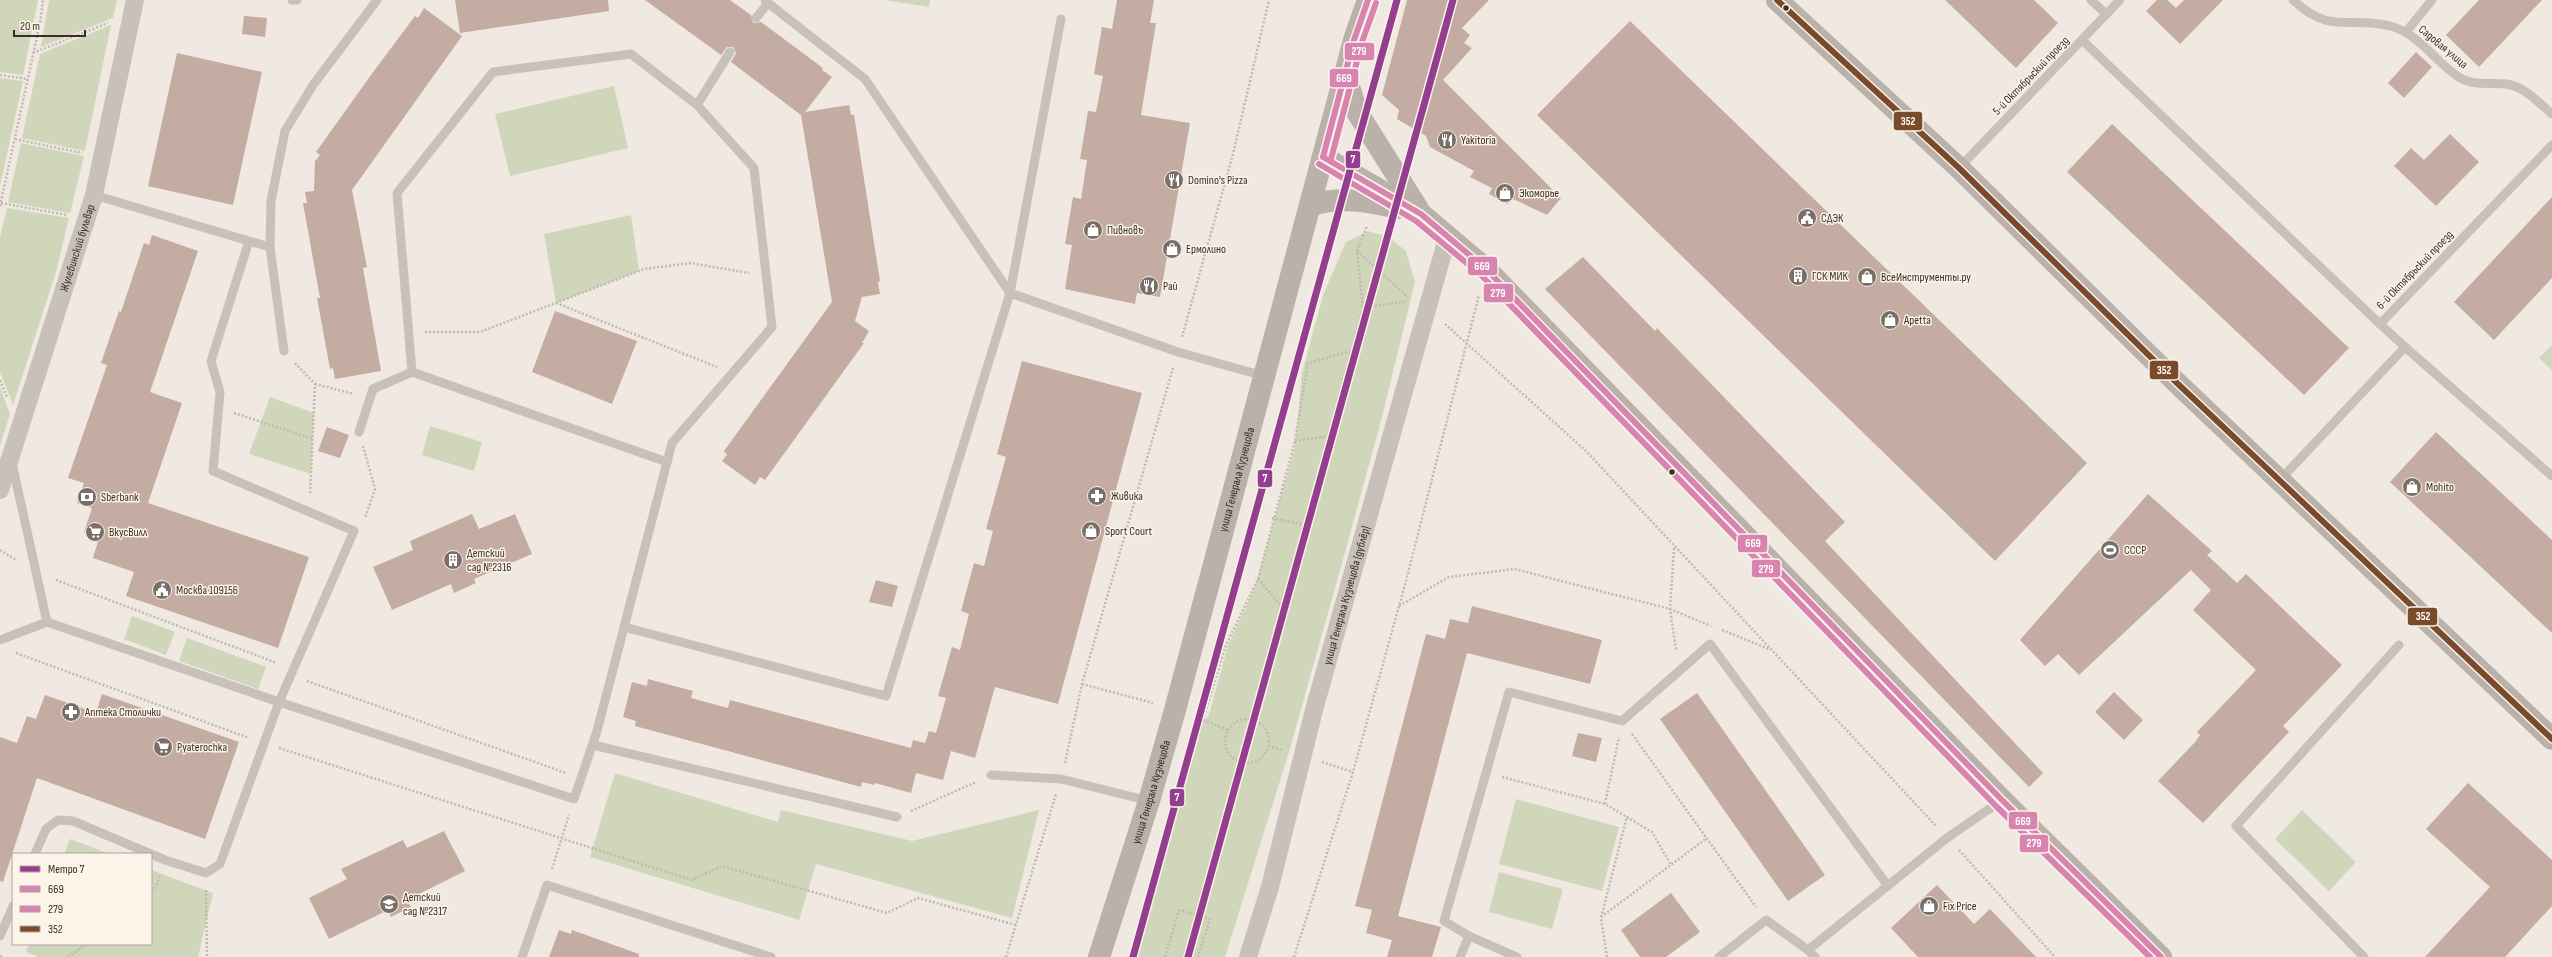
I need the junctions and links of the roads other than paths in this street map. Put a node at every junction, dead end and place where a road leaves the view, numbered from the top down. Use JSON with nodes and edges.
{"nodes":[{"id":1,"x":292,"y":0,"type":"edge"},
{"id":2,"x":297,"y":0,"type":"edge"},
{"id":3,"x":378,"y":0,"type":"edge"},
{"id":4,"x":1368,"y":0,"type":"edge"},
{"id":5,"x":1777,"y":0,"type":"edge"},
{"id":6,"x":2091,"y":0,"type":"edge"},
{"id":7,"x":2120,"y":0,"type":"edge"},
{"id":8,"x":2294,"y":0,"type":"edge"},
{"id":9,"x":2432,"y":0,"type":"edge"},
{"id":10,"x":767,"y":1,"type":"edge"},
{"id":11,"x":134,"y":7,"type":"edge"},
{"id":12,"x":2106,"y":14,"type":"junction"},
{"id":13,"x":756,"y":18,"type":"dead end"},
{"id":14,"x":1061,"y":19,"type":"dead end"},
{"id":15,"x":2406,"y":32,"type":"junction"},
{"id":16,"x":2082,"y":40,"type":"junction"},
{"id":17,"x":730,"y":52,"type":"dead end"},
{"id":18,"x":1346,"y":74,"type":"junction"},
{"id":19,"x":697,"y":105,"type":"junction"},
{"id":20,"x":2552,"y":114,"type":"edge"},
{"id":21,"x":2552,"y":145,"type":"edge"},
{"id":22,"x":1323,"y":157,"type":"junction"},
{"id":23,"x":1959,"y":168,"type":"junction"},
{"id":24,"x":94,"y":195,"type":"junction"},
{"id":25,"x":1311,"y":204,"type":"junction"},
{"id":26,"x":1421,"y":214,"type":"junction"},
{"id":27,"x":1448,"y":235,"type":"junction"},
{"id":28,"x":249,"y":241,"type":"junction"},
{"id":29,"x":270,"y":247,"type":"junction"},
{"id":30,"x":1010,"y":293,"type":"junction"},
{"id":31,"x":2380,"y":324,"type":"junction"},
{"id":32,"x":2405,"y":347,"type":"junction"},
{"id":33,"x":284,"y":351,"type":"road end"},
{"id":34,"x":412,"y":372,"type":"junction"},
{"id":35,"x":1265,"y":376,"type":"junction"},
{"id":36,"x":359,"y":432,"type":"road end"},
{"id":37,"x":11,"y":457,"type":"junction"},
{"id":38,"x":667,"y":462,"type":"junction"},
{"id":39,"x":2552,"y":476,"type":"edge"},
{"id":40,"x":2280,"y":480,"type":"junction"},
{"id":41,"x":0,"y":490,"type":"edge"},
{"id":42,"x":47,"y":622,"type":"junction"},
{"id":43,"x":624,"y":626,"type":"junction"},
{"id":44,"x":0,"y":640,"type":"edge"},
{"id":45,"x":2399,"y":645,"type":"dead end"},
{"id":46,"x":279,"y":702,"type":"junction"},
{"id":47,"x":2552,"y":739,"type":"edge"},
{"id":48,"x":593,"y":745,"type":"junction"},
{"id":49,"x":991,"y":775,"type":"road end"},
{"id":50,"x":2002,"y":800,"type":"junction"},
{"id":51,"x":1149,"y":801,"type":"junction"},
{"id":52,"x":897,"y":817,"type":"road end"},
{"id":53,"x":35,"y":853,"type":"edge"},
{"id":54,"x":148,"y":853,"type":"edge"},
{"id":55,"x":152,"y":854,"type":"edge"},
{"id":56,"x":1888,"y":886,"type":"junction"},
{"id":57,"x":12,"y":908,"type":"edge"},
{"id":58,"x":0,"y":936,"type":"edge"},
{"id":59,"x":1469,"y":936,"type":"junction"},
{"id":60,"x":1808,"y":950,"type":"junction"},
{"id":61,"x":522,"y":957,"type":"edge"},
{"id":62,"x":771,"y":957,"type":"edge"},
{"id":63,"x":1099,"y":957,"type":"edge"},
{"id":64,"x":1248,"y":957,"type":"edge"},
{"id":65,"x":1460,"y":957,"type":"edge"},
{"id":66,"x":1517,"y":957,"type":"edge"},
{"id":67,"x":1719,"y":957,"type":"edge"},
{"id":68,"x":1815,"y":957,"type":"edge"},
{"id":69,"x":2161,"y":957,"type":"edge"},
{"id":70,"x":2364,"y":957,"type":"edge"}],
"edges":[{"from":1,"to":2,"type":"lane"},
{"from":3,"to":29,"type":"lane"},
{"from":4,"to":18,"type":"main road","name":"улица Генерала Кузнецова"},
{"from":5,"to":23,"type":"main road"},
{"from":6,"to":12,"type":"lane"},
{"from":7,"to":12,"type":"lane","name":"5-й Октябрьский проезд"},
{"from":8,"to":15,"type":"lane","name":"Садовая улица"},
{"from":9,"to":15,"type":"lane"},
{"from":10,"to":13,"type":"lane"},
{"from":10,"to":30,"type":"lane"},
{"from":11,"to":24,"type":"street","name":"Жулебинский бульвар"},
{"from":12,"to":16,"type":"lane","name":"5-й Октябрьский проезд"},
{"from":14,"to":30,"type":"lane"},
{"from":15,"to":20,"type":"lane","name":"Садовая улица"},
{"from":16,"to":23,"type":"lane","name":"5-й Октябрьский проезд"},
{"from":16,"to":31,"type":"lane"},
{"from":17,"to":19,"type":"lane"},
{"from":18,"to":22,"type":"main road","name":"улица Генерала Кузнецова"},
{"from":18,"to":26,"type":"main road"},
{"from":19,"to":34,"type":"lane"},
{"from":19,"to":38,"type":"lane"},
{"from":21,"to":31,"type":"lane","name":"6-й Октябрьский проезд"},
{"from":22,"to":25,"type":"main road","name":"улица Генерала Кузнецова"},
{"from":22,"to":26,"type":"main road"},
{"from":23,"to":40,"type":"main road"},
{"from":24,"to":28,"type":"lane"},
{"from":24,"to":37,"type":"street","name":"Жулебинский бульвар"},
{"from":25,"to":26,"type":"main road"},
{"from":25,"to":35,"type":"main road","name":"улица Генерала Кузнецова"},
{"from":26,"to":27,"type":"main road"},
{"from":27,"to":50,"type":"main road"},
{"from":27,"to":64,"type":"street","name":"улица Генерала Кузнецова (дублёр)"},
{"from":28,"to":29,"type":"lane"},
{"from":28,"to":46,"type":"lane"},
{"from":29,"to":33,"type":"lane"},
{"from":30,"to":35,"type":"lane"},
{"from":30,"to":43,"type":"lane"},
{"from":31,"to":32,"type":"lane","name":"6-й Октябрьский проезд"},
{"from":32,"to":39,"type":"lane","name":"6-й Октябрьский проезд"},
{"from":32,"to":40,"type":"lane"},
{"from":34,"to":36,"type":"lane"},
{"from":34,"to":38,"type":"lane"},
{"from":35,"to":51,"type":"main road","name":"улица Генерала Кузнецова"},
{"from":37,"to":41,"type":"street","name":"Жулебинский бульвар"},
{"from":37,"to":42,"type":"lane"},
{"from":38,"to":43,"type":"lane"},
{"from":40,"to":47,"type":"main road"},
{"from":42,"to":44,"type":"lane"},
{"from":42,"to":46,"type":"lane"},
{"from":43,"to":48,"type":"lane"},
{"from":45,"to":70,"type":"lane"},
{"from":46,"to":48,"type":"lane"},
{"from":46,"to":55,"type":"lane"},
{"from":48,"to":52,"type":"lane"},
{"from":49,"to":51,"type":"lane"},
{"from":50,"to":56,"type":"lane"},
{"from":50,"to":69,"type":"main road"},
{"from":51,"to":63,"type":"main road","name":"улица Генерала Кузнецова"},
{"from":53,"to":54,"type":"lane"},
{"from":56,"to":59,"type":"lane"},
{"from":56,"to":60,"type":"lane"},
{"from":57,"to":58,"type":"lane"},
{"from":59,"to":65,"type":"lane"},
{"from":59,"to":66,"type":"lane"},
{"from":60,"to":67,"type":"lane"},
{"from":60,"to":68,"type":"lane"},
{"from":61,"to":62,"type":"lane"}]}
